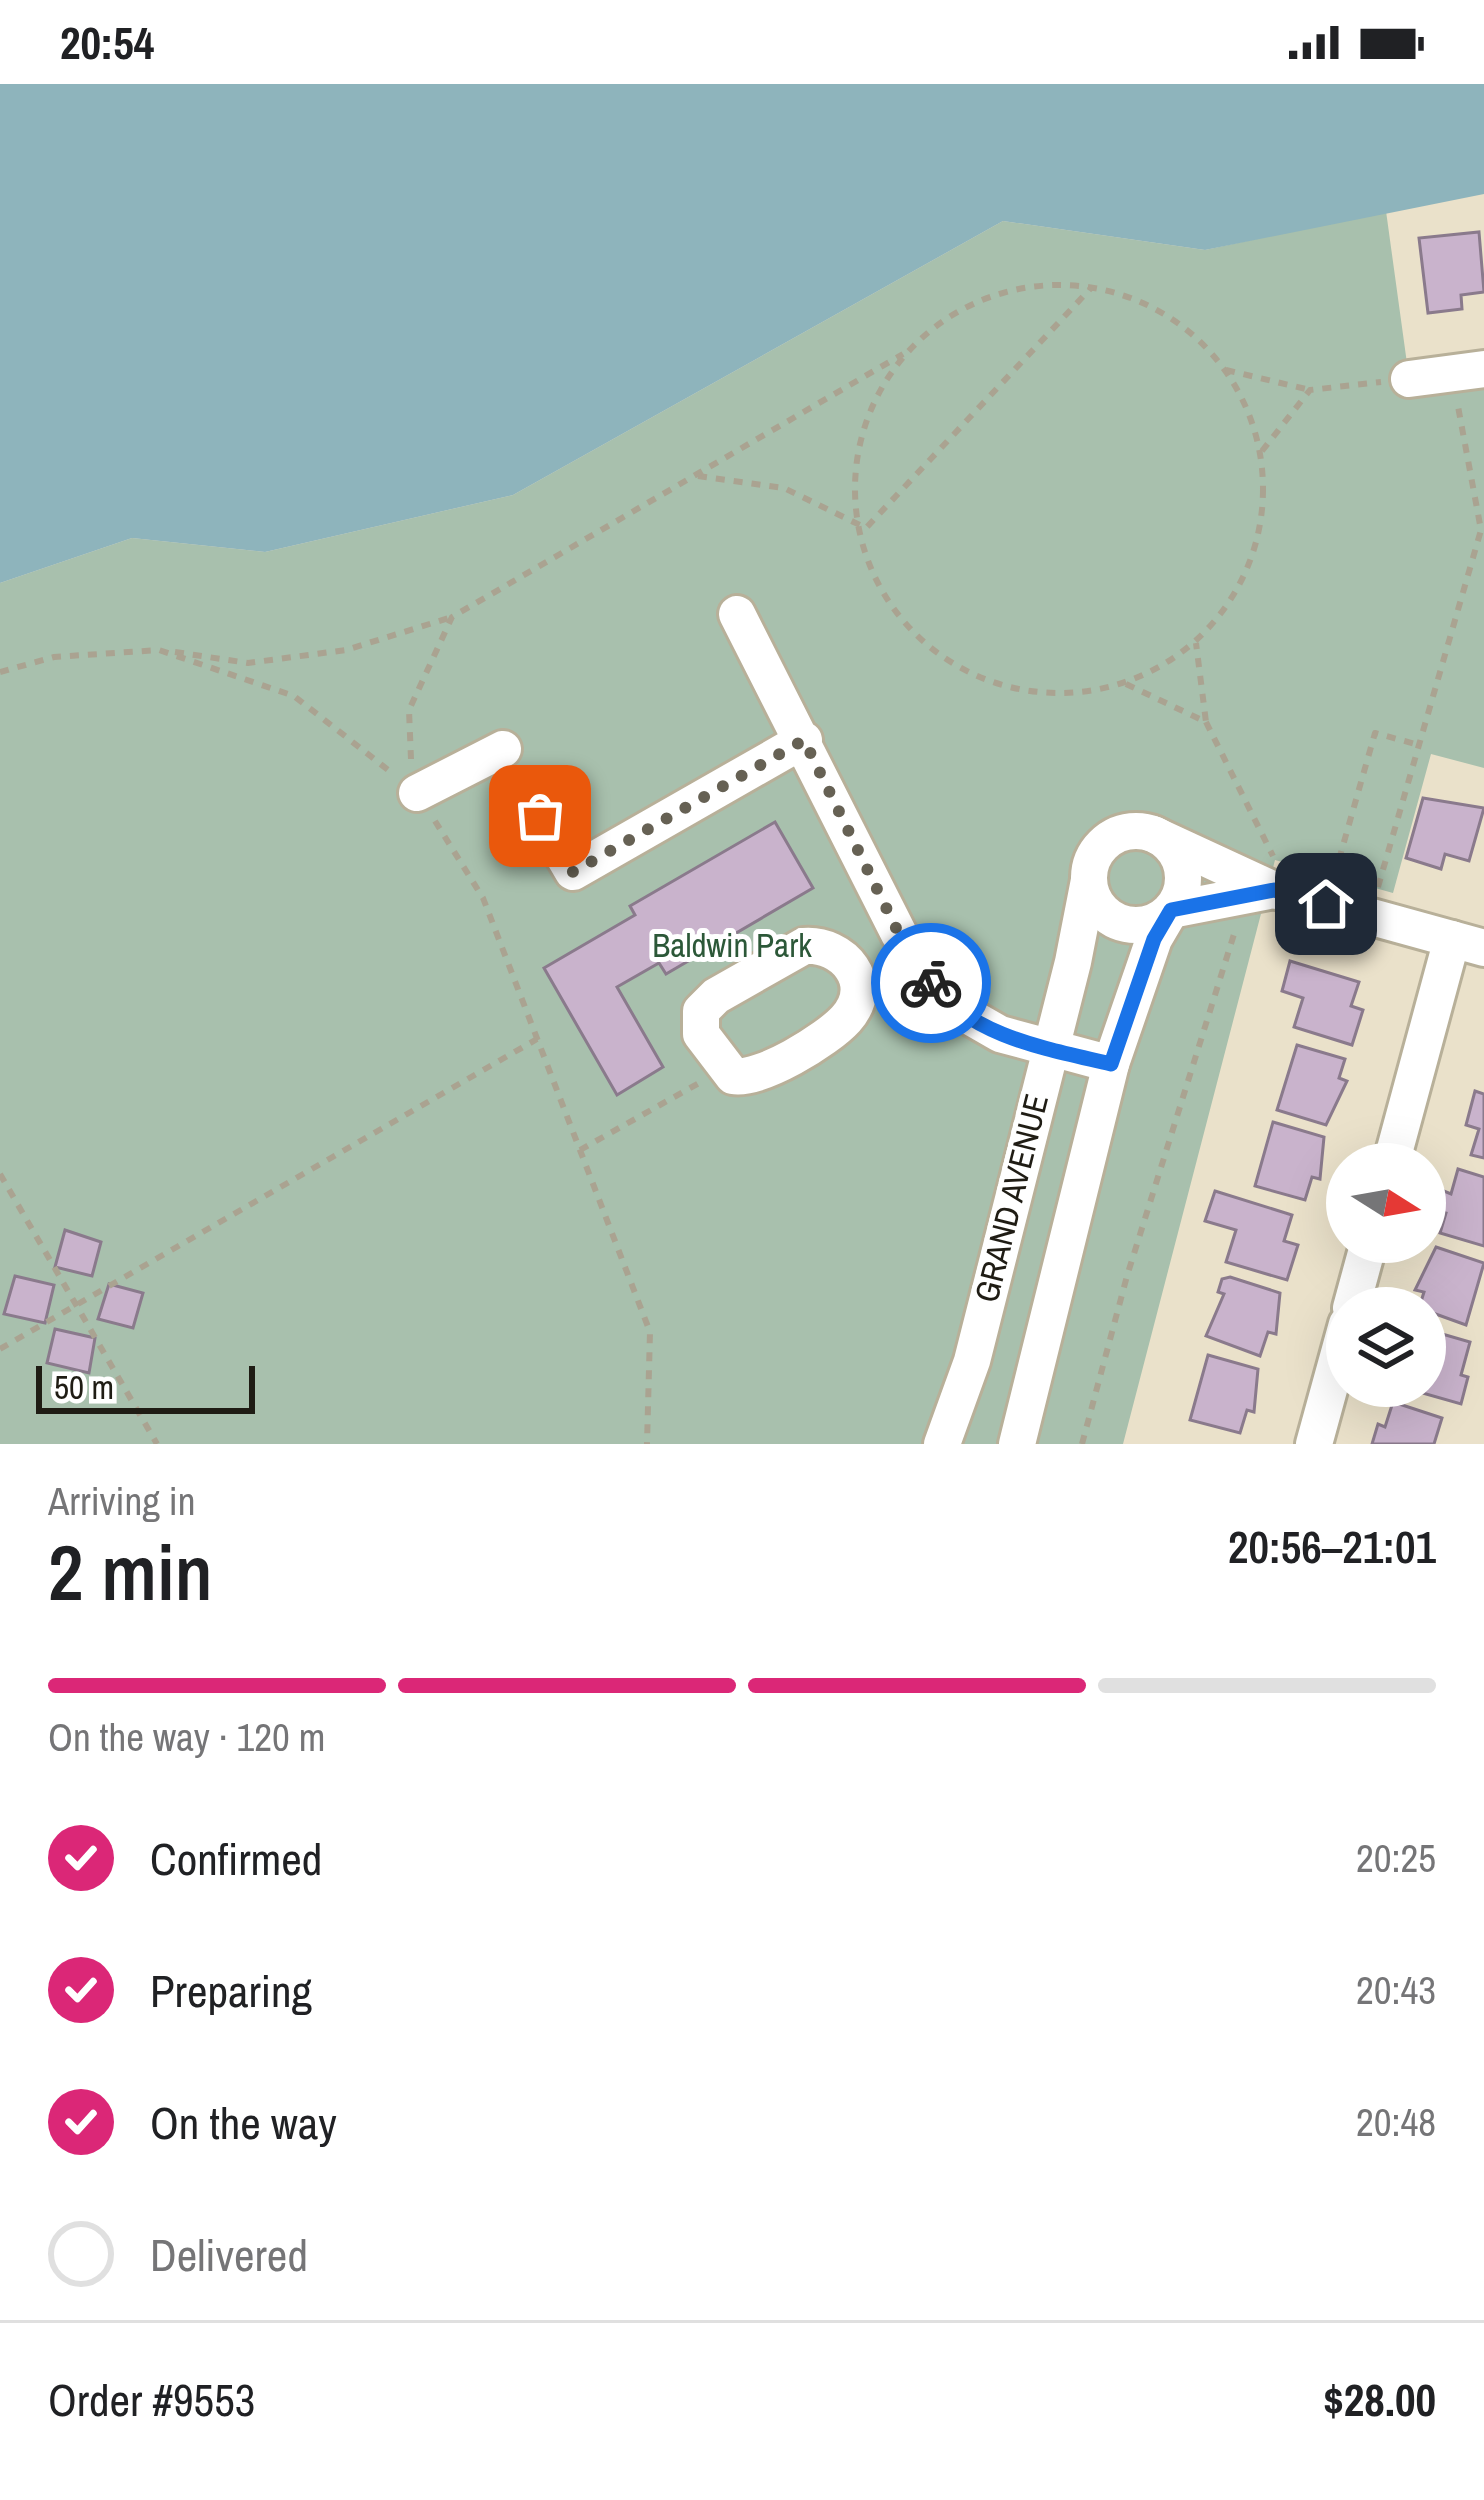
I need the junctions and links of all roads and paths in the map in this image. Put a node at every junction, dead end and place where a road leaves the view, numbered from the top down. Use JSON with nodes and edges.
{"nodes":[{"id":1,"x":1093,"y":286,"type":"junction"},
{"id":2,"x":1226,"y":370,"type":"junction"},
{"id":3,"x":1443,"y":375,"type":"edge"},
{"id":4,"x":1310,"y":390,"type":"junction"},
{"id":5,"x":1261,"y":453,"type":"junction"},
{"id":6,"x":695,"y":476,"type":"dead end"},
{"id":7,"x":866,"y":528,"type":"junction"},
{"id":8,"x":737,"y":614,"type":"dead end"},
{"id":9,"x":452,"y":617,"type":"dead end"},
{"id":10,"x":1196,"y":643,"type":"junction"},
{"id":11,"x":159,"y":650,"type":"junction"},
{"id":12,"x":0,"y":672,"type":"edge"},
{"id":13,"x":1126,"y":684,"type":"junction"},
{"id":14,"x":1206,"y":722,"type":"junction"},
{"id":15,"x":804,"y":740,"type":"junction"},
{"id":16,"x":1419,"y":745,"type":"junction"},
{"id":17,"x":503,"y":749,"type":"dead end"},
{"id":18,"x":417,"y":793,"type":"joint"},
{"id":19,"x":540,"y":816,"type":"dead end"},
{"id":20,"x":1153,"y":834,"type":"junction"},
{"id":21,"x":1089,"y":880,"type":"junction"},
{"id":22,"x":1274,"y":890,"type":"junction"},
{"id":23,"x":1326,"y":904,"type":"junction"},
{"id":24,"x":1171,"y":910,"type":"junction"},
{"id":25,"x":1370,"y":915,"type":"junction"},
{"id":26,"x":899,"y":934,"type":"junction"},
{"id":27,"x":1468,"y":943,"type":"edge"},
{"id":28,"x":852,"y":966,"type":"junction"},
{"id":29,"x":537,"y":1039,"type":"dead end"},
{"id":30,"x":1047,"y":1049,"type":"junction"},
{"id":31,"x":1111,"y":1064,"type":"junction"},
{"id":32,"x":723,"y":1070,"type":"junction"},
{"id":33,"x":1398,"y":1143,"type":"edge"},
{"id":34,"x":580,"y":1150,"type":"dead end"},
{"id":35,"x":0,"y":1174,"type":"edge"},
{"id":36,"x":76,"y":1305,"type":"junction"},
{"id":37,"x":0,"y":1349,"type":"edge"},
{"id":38,"x":1326,"y":1400,"type":"edge"},
{"id":39,"x":157,"y":1444,"type":"edge"},
{"id":40,"x":942,"y":1444,"type":"edge"},
{"id":41,"x":1017,"y":1444,"type":"edge"},
{"id":42,"x":1082,"y":1444,"type":"edge"},
{"id":43,"x":1314,"y":1444,"type":"edge"}],
"edges":[{"from":1,"to":2,"type":"path"},
{"from":1,"to":7,"type":"path"},
{"from":1,"to":7,"type":"path"},
{"from":2,"to":4,"type":"path"},
{"from":2,"to":5,"type":"path"},
{"from":3,"to":4,"type":"path"},
{"from":3,"to":16,"type":"path"},
{"from":4,"to":5,"type":"path"},
{"from":5,"to":10,"type":"path"},
{"from":6,"to":7,"type":"path"},
{"from":7,"to":13,"type":"path"},
{"from":8,"to":15,"type":"street"},
{"from":9,"to":11,"type":"path"},
{"from":10,"to":13,"type":"path"},
{"from":10,"to":14,"type":"path"},
{"from":11,"to":12,"type":"path"},
{"from":11,"to":18,"type":"path"},
{"from":13,"to":14,"type":"path"},
{"from":14,"to":22,"type":"path"},
{"from":15,"to":19,"type":"street"},
{"from":15,"to":26,"type":"street"},
{"from":16,"to":23,"type":"path"},
{"from":16,"to":25,"type":"path"},
{"from":17,"to":18,"type":"street"},
{"from":20,"to":21,"type":"street","name":"GRAND AVENUE"},
{"from":20,"to":22,"type":"street"},
{"from":20,"to":24,"type":"street","name":"GRAND AVENUE"},
{"from":21,"to":24,"type":"street"},
{"from":21,"to":30,"type":"street","name":"GRAND AVENUE"},
{"from":22,"to":23,"type":"street"},
{"from":22,"to":24,"type":"street"},
{"from":22,"to":42,"type":"path"},
{"from":23,"to":25,"type":"street"},
{"from":24,"to":31,"type":"street","name":"GRAND AVENUE"},
{"from":25,"to":27,"type":"street"},
{"from":26,"to":28,"type":"street"},
{"from":26,"to":30,"type":"street"},
{"from":27,"to":33,"type":"street"},
{"from":28,"to":32,"type":"street"},
{"from":28,"to":32,"type":"street"},
{"from":29,"to":36,"type":"path"},
{"from":30,"to":31,"type":"street"},
{"from":30,"to":40,"type":"street","name":"GRAND AVENUE"},
{"from":31,"to":41,"type":"street","name":"GRAND AVENUE"},
{"from":32,"to":34,"type":"path"},
{"from":35,"to":36,"type":"path"},
{"from":36,"to":37,"type":"path"},
{"from":36,"to":39,"type":"path"},
{"from":38,"to":43,"type":"street"}]}
